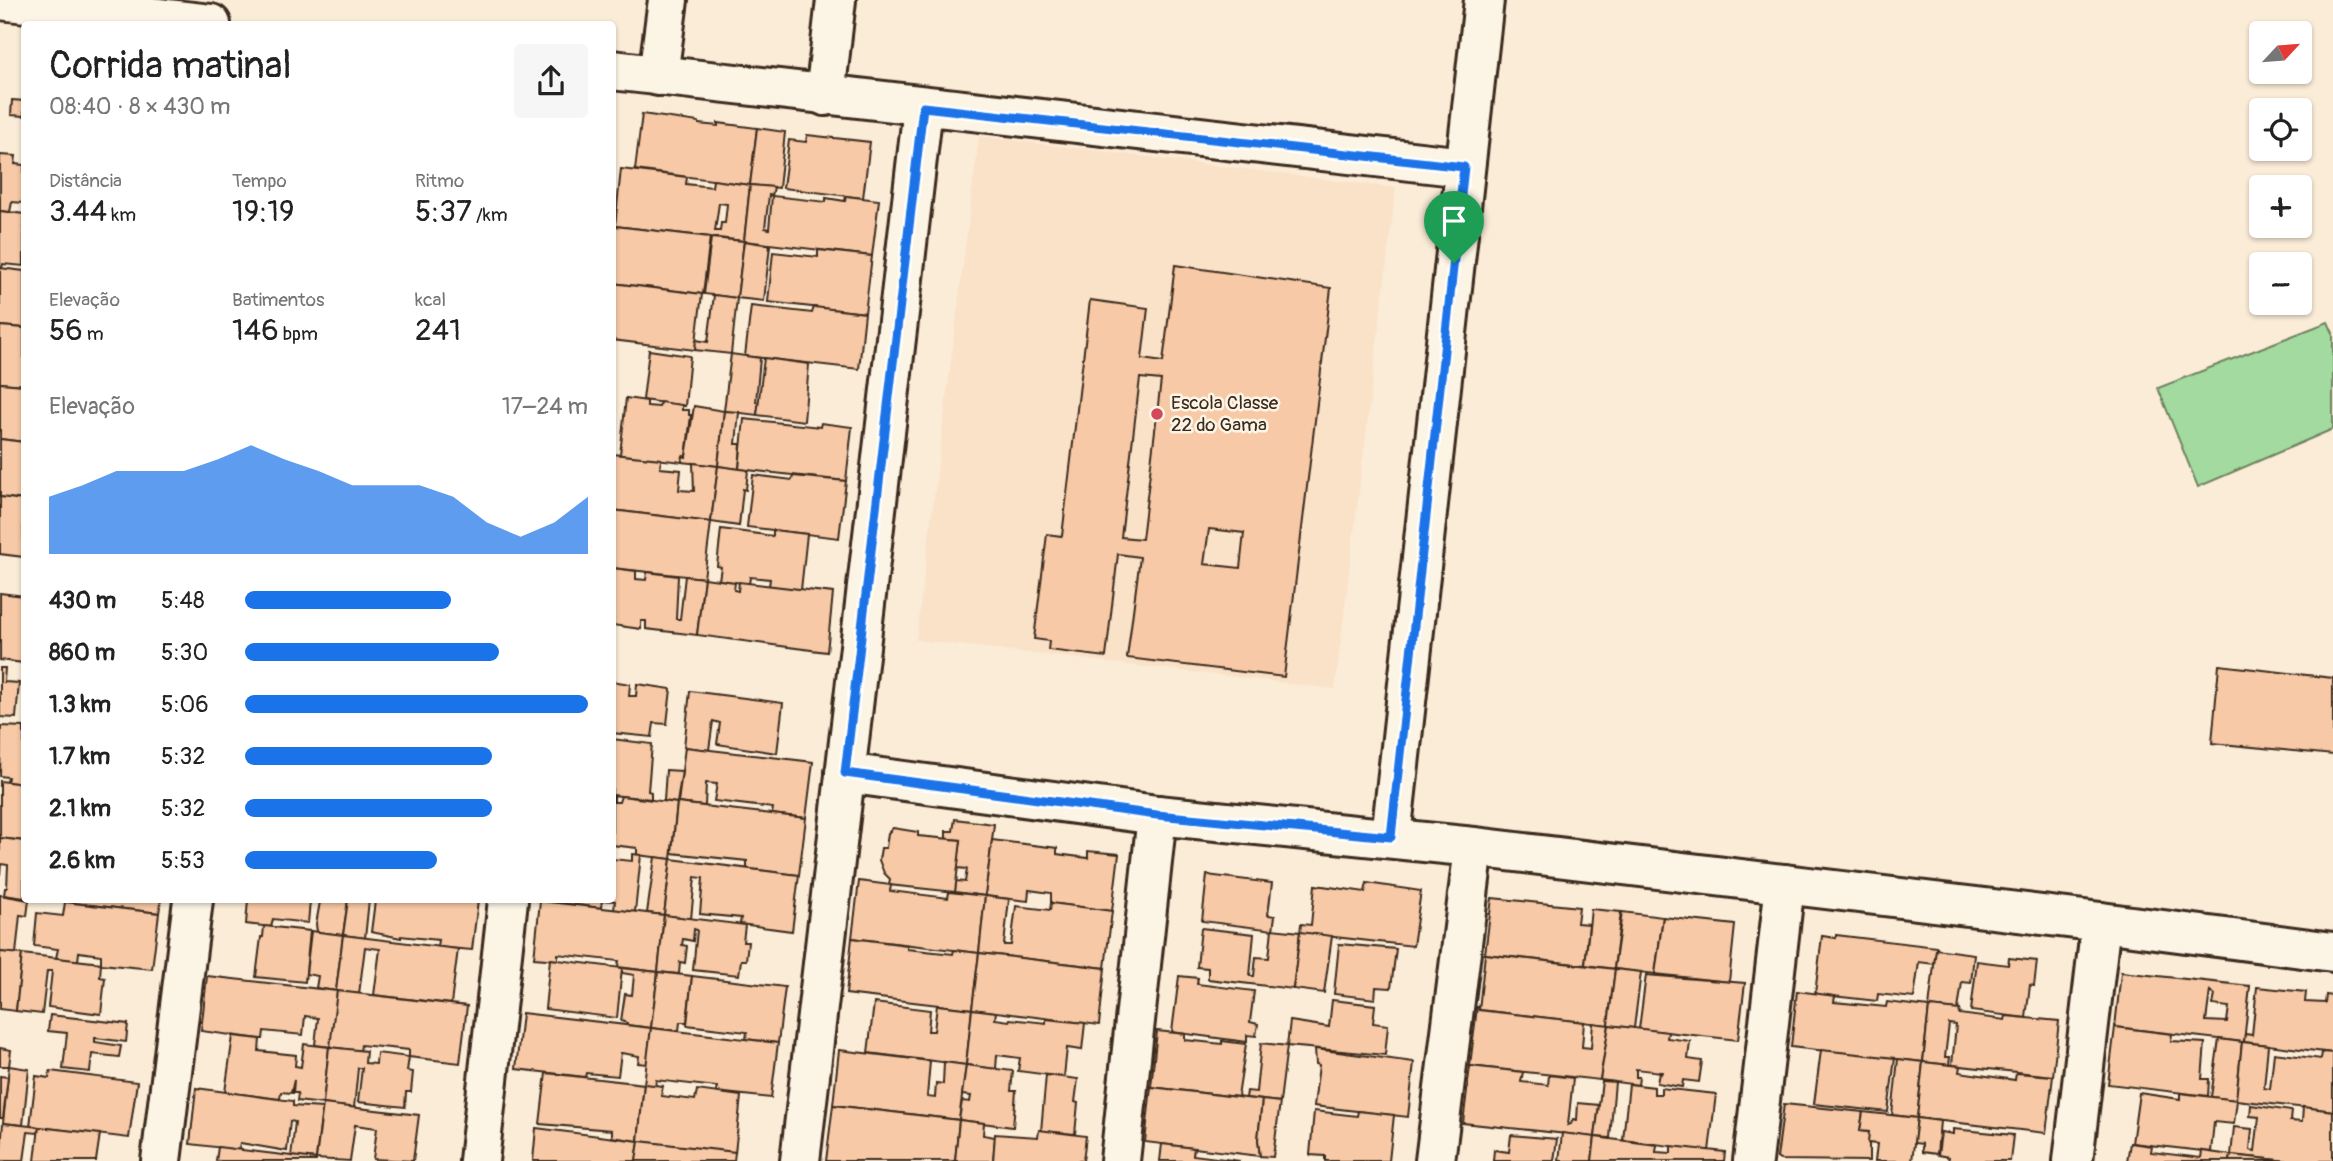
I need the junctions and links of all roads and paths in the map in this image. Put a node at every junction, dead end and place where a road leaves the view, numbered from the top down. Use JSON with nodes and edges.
{"nodes":[{"id":1,"x":0,"y":0,"type":"edge"},
{"id":2,"x":668,"y":0,"type":"edge"},
{"id":3,"x":836,"y":0,"type":"edge"},
{"id":4,"x":1484,"y":0,"type":"edge"},
{"id":5,"x":185,"y":21,"type":"edge"},
{"id":6,"x":616,"y":71,"type":"edge"},
{"id":7,"x":658,"y":76,"type":"junction"},
{"id":8,"x":825,"y":96,"type":"junction"},
{"id":9,"x":923,"y":107,"type":"junction"},
{"id":10,"x":1464,"y":167,"type":"junction"},
{"id":11,"x":845,"y":773,"type":"junction"},
{"id":12,"x":1157,"y":815,"type":"junction"},
{"id":13,"x":1391,"y":837,"type":"junction"},
{"id":14,"x":1474,"y":847,"type":"junction"},
{"id":15,"x":1785,"y":884,"type":"junction"},
{"id":16,"x":193,"y":903,"type":"edge"},
{"id":17,"x":508,"y":903,"type":"edge"},
{"id":18,"x":2101,"y":922,"type":"junction"},
{"id":19,"x":2333,"y":952,"type":"edge"},
{"id":20,"x":162,"y":1161,"type":"edge"},
{"id":21,"x":479,"y":1161,"type":"edge"},
{"id":22,"x":800,"y":1161,"type":"edge"},
{"id":23,"x":1121,"y":1161,"type":"edge"},
{"id":24,"x":1435,"y":1161,"type":"edge"},
{"id":25,"x":1753,"y":1161,"type":"edge"},
{"id":26,"x":2073,"y":1161,"type":"edge"}],
"edges":[{"from":1,"to":5,"type":"street"},
{"from":2,"to":7,"type":"street"},
{"from":3,"to":8,"type":"street"},
{"from":4,"to":10,"type":"street"},
{"from":6,"to":7,"type":"street"},
{"from":7,"to":8,"type":"street"},
{"from":8,"to":9,"type":"street"},
{"from":9,"to":10,"type":"street"},
{"from":9,"to":11,"type":"street"},
{"from":10,"to":13,"type":"street"},
{"from":11,"to":12,"type":"street"},
{"from":11,"to":22,"type":"street"},
{"from":12,"to":13,"type":"street"},
{"from":12,"to":23,"type":"street"},
{"from":13,"to":14,"type":"street"},
{"from":14,"to":15,"type":"street"},
{"from":14,"to":24,"type":"street"},
{"from":15,"to":18,"type":"street"},
{"from":15,"to":25,"type":"street"},
{"from":16,"to":20,"type":"street"},
{"from":17,"to":21,"type":"street"},
{"from":18,"to":19,"type":"street"},
{"from":18,"to":26,"type":"street"}]}
